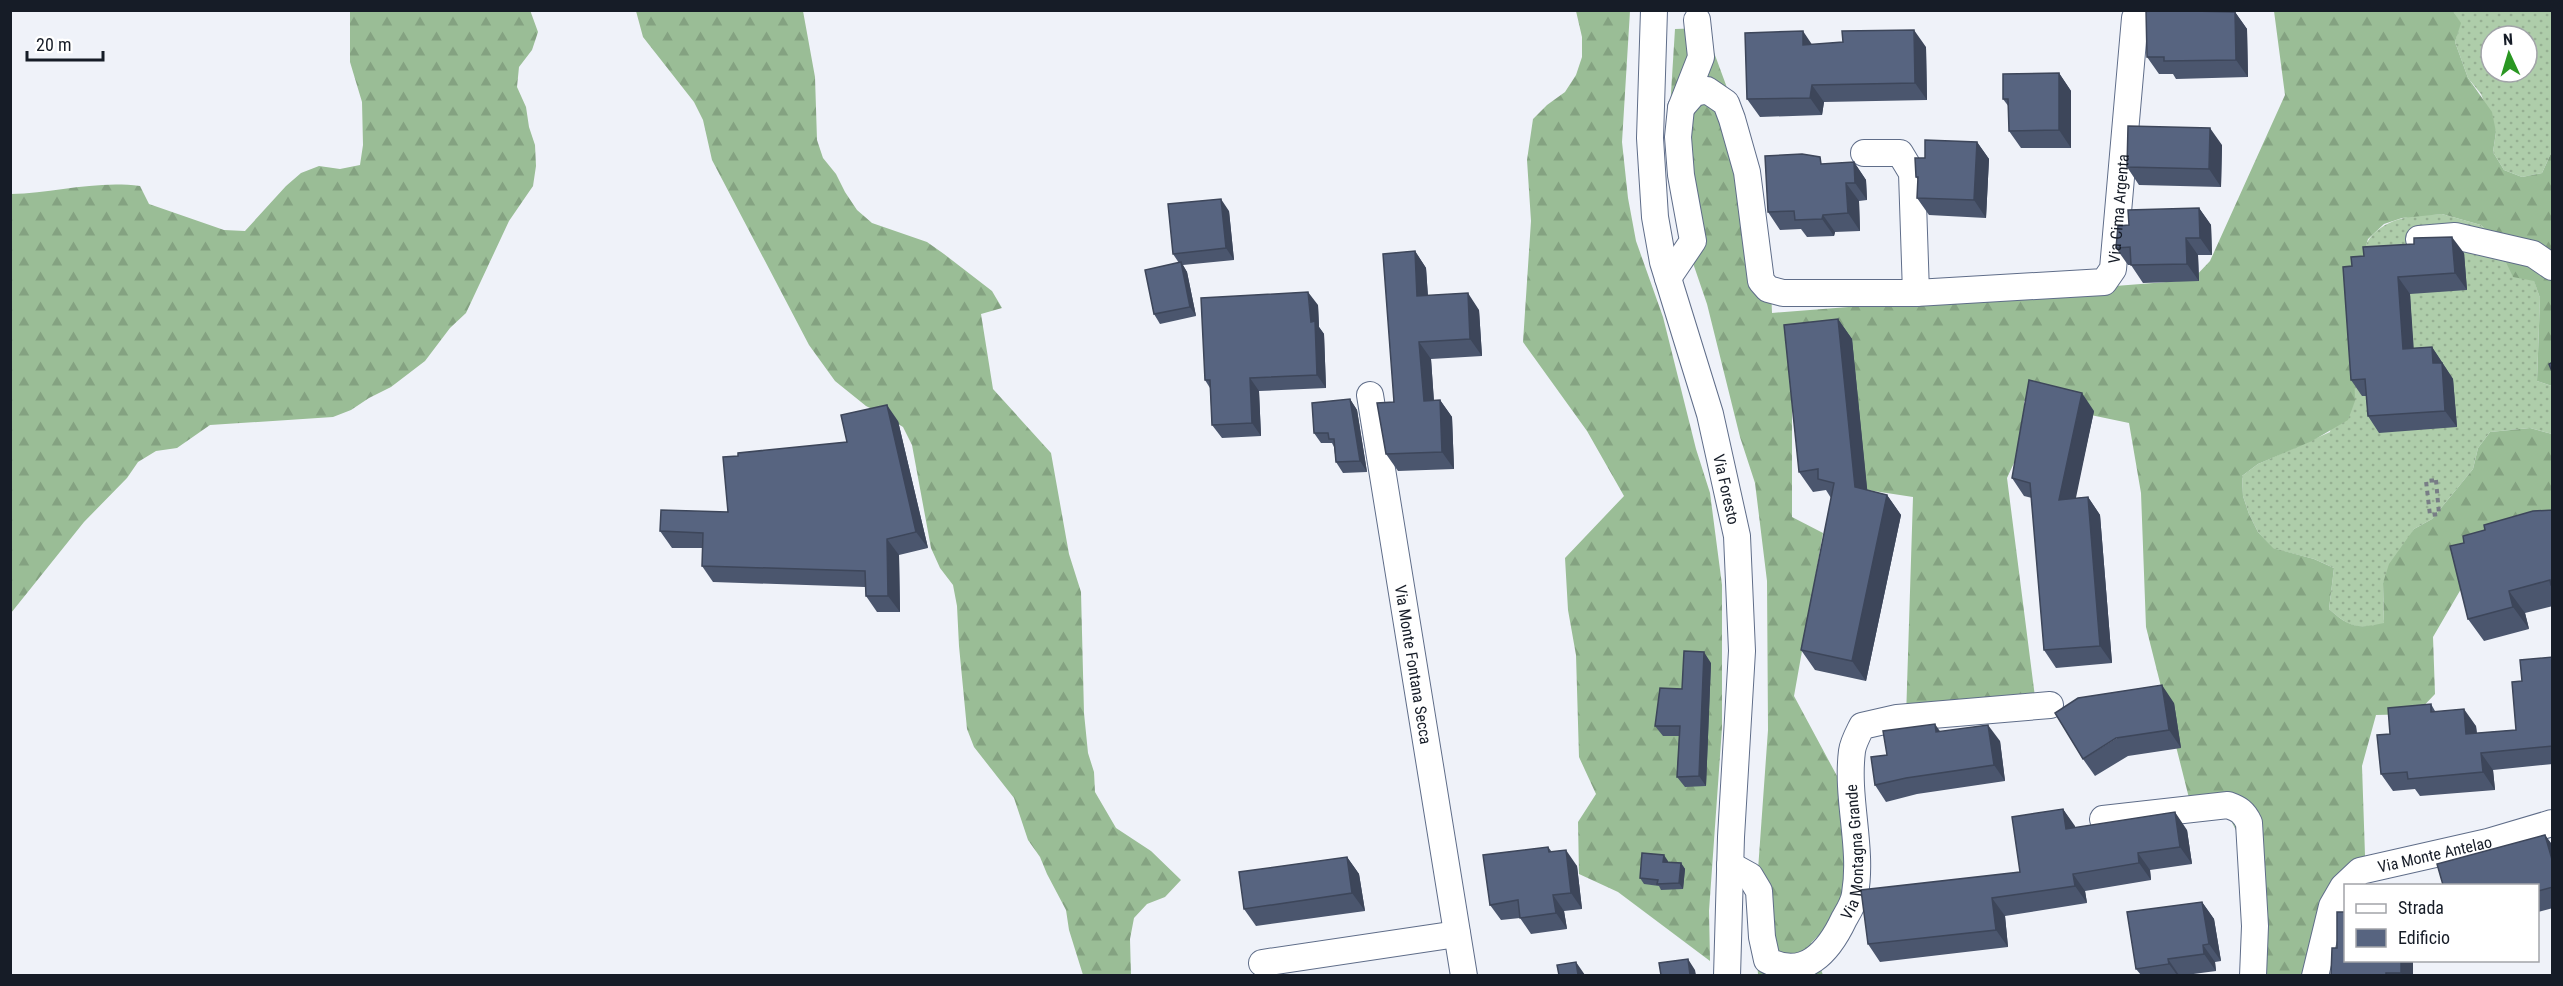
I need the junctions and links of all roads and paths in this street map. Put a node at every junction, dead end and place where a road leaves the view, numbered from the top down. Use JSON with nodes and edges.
{"nodes":[{"id":1,"x":1654,"y":10,"type":"edge"},
{"id":2,"x":2135,"y":18,"type":"dead end"},
{"id":3,"x":1697,"y":20,"type":"dead end"},
{"id":4,"x":1681,"y":108,"type":"junction"},
{"id":5,"x":1864,"y":153,"type":"dead end"},
{"id":6,"x":2419,"y":239,"type":"edge"},
{"id":7,"x":2553,"y":267,"type":"edge"},
{"id":8,"x":1668,"y":278,"type":"junction"},
{"id":9,"x":1916,"y":293,"type":"junction"},
{"id":10,"x":1370,"y":395,"type":"dead end"},
{"id":11,"x":2436,"y":480,"type":"joint"},
{"id":12,"x":2050,"y":705,"type":"dead end"},
{"id":13,"x":2103,"y":819,"type":"dead end"},
{"id":14,"x":2553,"y":824,"type":"edge"},
{"id":15,"x":1730,"y":866,"type":"junction"},
{"id":16,"x":2346,"y":884,"type":"edge"},
{"id":17,"x":2344,"y":886,"type":"edge"},
{"id":18,"x":1457,"y":934,"type":"junction"},
{"id":19,"x":1262,"y":963,"type":"dead end"},
{"id":20,"x":1464,"y":975,"type":"edge"},
{"id":21,"x":1727,"y":975,"type":"edge"},
{"id":22,"x":2253,"y":975,"type":"edge"},
{"id":23,"x":2315,"y":975,"type":"edge"}],
"edges":[{"from":1,"to":8,"type":"street","name":"Via Foresto"},
{"from":2,"to":9,"type":"street","name":"Via Cima Argenta"},
{"from":3,"to":4,"type":"street"},
{"from":4,"to":8,"type":"street"},
{"from":4,"to":9,"type":"street","name":"Via Cima Argenta"},
{"from":5,"to":9,"type":"street"},
{"from":6,"to":7,"type":"street"},
{"from":8,"to":15,"type":"street","name":"Via Foresto"},
{"from":10,"to":18,"type":"street","name":"Via Monte Fontana Secca"},
{"from":11,"to":11,"type":"path"},
{"from":12,"to":15,"type":"street","name":"Via Montagna Grande"},
{"from":13,"to":22,"type":"street"},
{"from":14,"to":16,"type":"street","name":"Via Monte Antelao"},
{"from":15,"to":21,"type":"street","name":"Via Foresto"},
{"from":17,"to":23,"type":"street","name":"Via Monte Antelao"},
{"from":18,"to":19,"type":"street"},
{"from":18,"to":20,"type":"street","name":"Via Monte Fontana Secca"}]}
